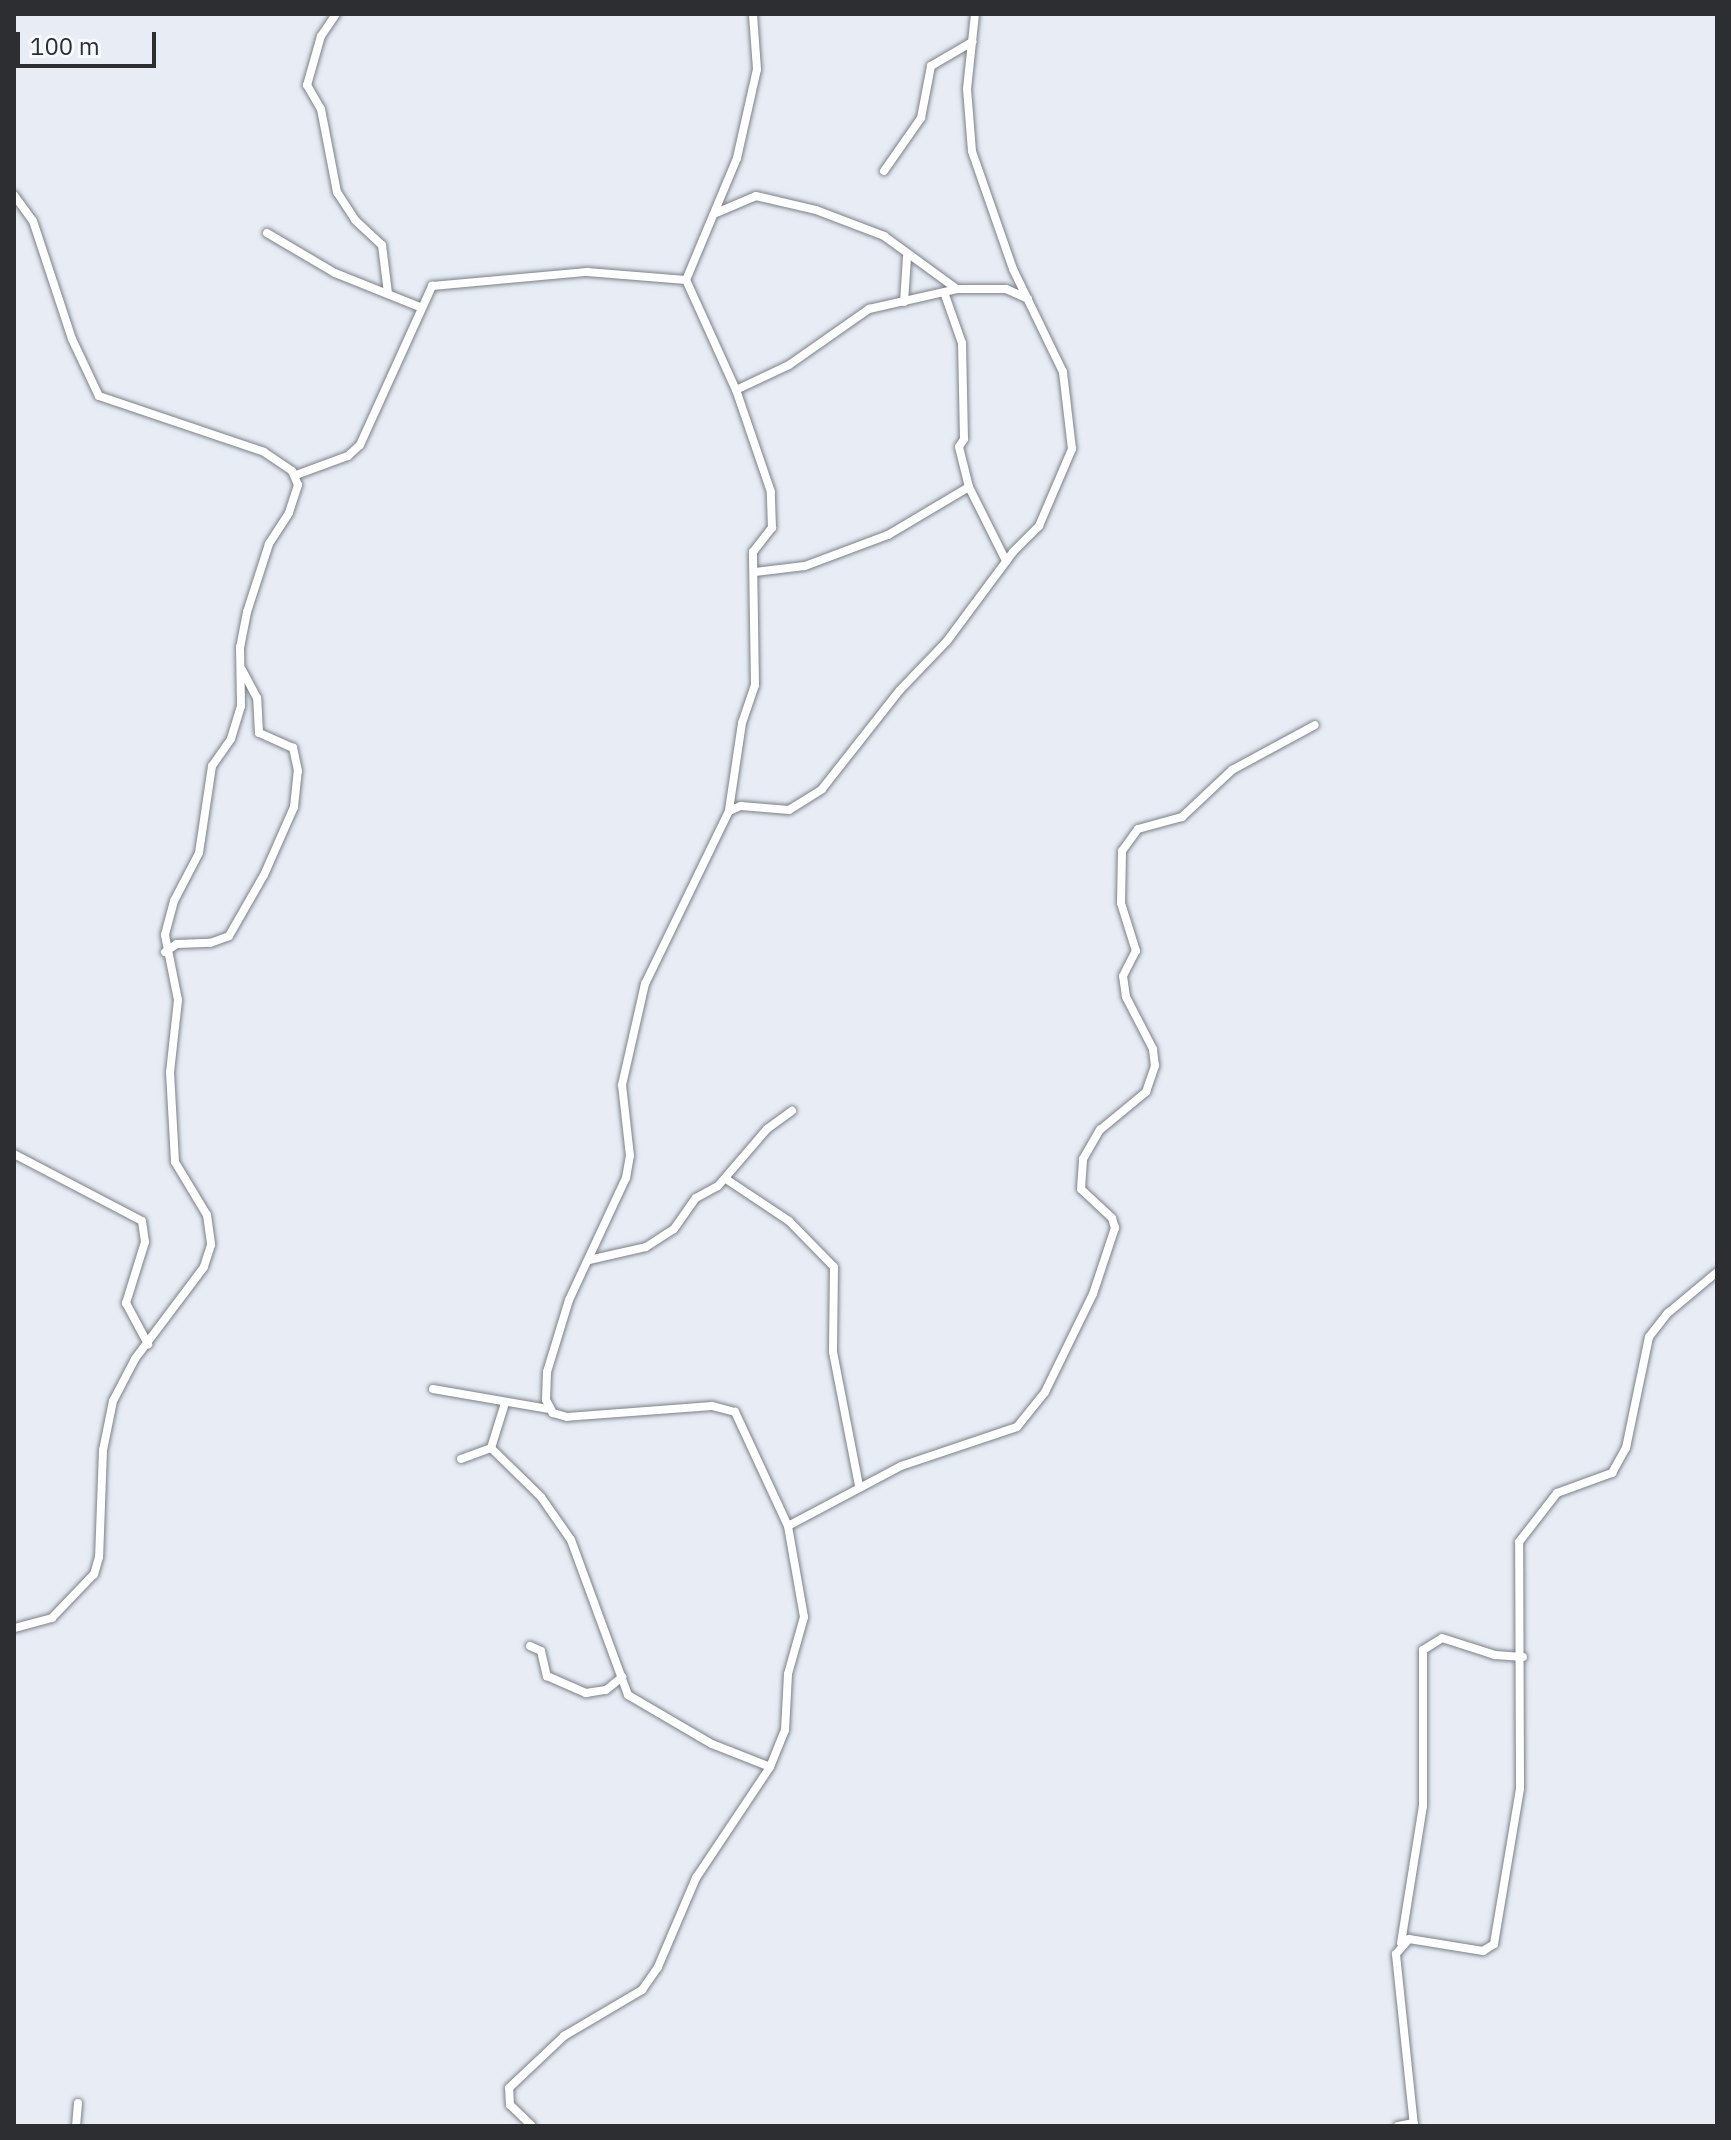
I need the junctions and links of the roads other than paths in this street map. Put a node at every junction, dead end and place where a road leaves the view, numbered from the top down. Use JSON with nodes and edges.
{"nodes":[{"id":1,"x":336,"y":14,"type":"edge"},
{"id":2,"x":753,"y":14,"type":"edge"},
{"id":3,"x":975,"y":14,"type":"edge"},
{"id":4,"x":972,"y":42,"type":"junction"},
{"id":5,"x":884,"y":171,"type":"dead end"},
{"id":6,"x":14,"y":195,"type":"edge"},
{"id":7,"x":715,"y":213,"type":"junction"},
{"id":8,"x":267,"y":233,"type":"dead end"},
{"id":9,"x":907,"y":257,"type":"junction"},
{"id":10,"x":686,"y":280,"type":"junction"},
{"id":11,"x":957,"y":289,"type":"junction"},
{"id":12,"x":388,"y":293,"type":"junction"},
{"id":13,"x":945,"y":295,"type":"junction"},
{"id":14,"x":1029,"y":300,"type":"junction"},
{"id":15,"x":904,"y":302,"type":"junction"},
{"id":16,"x":420,"y":307,"type":"junction"},
{"id":17,"x":736,"y":390,"type":"junction"},
{"id":18,"x":296,"y":475,"type":"junction"},
{"id":19,"x":969,"y":487,"type":"junction"},
{"id":20,"x":1006,"y":561,"type":"junction"},
{"id":21,"x":755,"y":572,"type":"junction"},
{"id":22,"x":241,"y":668,"type":"junction"},
{"id":23,"x":1315,"y":725,"type":"dead end"},
{"id":24,"x":729,"y":811,"type":"junction"},
{"id":25,"x":165,"y":952,"type":"junction"},
{"id":26,"x":792,"y":1111,"type":"dead end"},
{"id":27,"x":14,"y":1154,"type":"edge"},
{"id":28,"x":726,"y":1179,"type":"junction"},
{"id":29,"x":589,"y":1260,"type":"junction"},
{"id":30,"x":1717,"y":1272,"type":"edge"},
{"id":31,"x":148,"y":1344,"type":"junction"},
{"id":32,"x":433,"y":1389,"type":"dead end"},
{"id":33,"x":505,"y":1403,"type":"junction"},
{"id":34,"x":549,"y":1409,"type":"junction"},
{"id":35,"x":491,"y":1448,"type":"junction"},
{"id":36,"x":461,"y":1459,"type":"dead end"},
{"id":37,"x":859,"y":1486,"type":"junction"},
{"id":38,"x":788,"y":1526,"type":"junction"},
{"id":39,"x":14,"y":1628,"type":"edge"},
{"id":40,"x":530,"y":1646,"type":"dead end"},
{"id":41,"x":1523,"y":1657,"type":"junction"},
{"id":42,"x":622,"y":1677,"type":"junction"},
{"id":43,"x":770,"y":1767,"type":"junction"},
{"id":44,"x":1401,"y":1943,"type":"junction"},
{"id":45,"x":78,"y":2103,"type":"dead end"},
{"id":46,"x":1414,"y":2124,"type":"edge"},
{"id":47,"x":76,"y":2126,"type":"edge"},
{"id":48,"x":532,"y":2126,"type":"edge"},
{"id":49,"x":1398,"y":2126,"type":"edge"}],
"edges":[{"from":1,"to":12,"type":"street"},
{"from":2,"to":7,"type":"street"},
{"from":3,"to":4,"type":"street"},
{"from":4,"to":5,"type":"street"},
{"from":4,"to":14,"type":"street"},
{"from":6,"to":18,"type":"street"},
{"from":7,"to":9,"type":"street"},
{"from":7,"to":10,"type":"street"},
{"from":8,"to":12,"type":"street"},
{"from":9,"to":11,"type":"street"},
{"from":9,"to":15,"type":"street"},
{"from":10,"to":16,"type":"street"},
{"from":10,"to":17,"type":"street"},
{"from":11,"to":13,"type":"street"},
{"from":11,"to":14,"type":"street"},
{"from":12,"to":16,"type":"street"},
{"from":13,"to":15,"type":"street"},
{"from":13,"to":19,"type":"street"},
{"from":14,"to":20,"type":"street"},
{"from":15,"to":17,"type":"street"},
{"from":16,"to":18,"type":"street"},
{"from":17,"to":21,"type":"street"},
{"from":18,"to":22,"type":"street"},
{"from":19,"to":20,"type":"street"},
{"from":19,"to":21,"type":"street"},
{"from":20,"to":24,"type":"street"},
{"from":21,"to":24,"type":"street"},
{"from":22,"to":25,"type":"street"},
{"from":22,"to":25,"type":"street"},
{"from":23,"to":37,"type":"street"},
{"from":24,"to":29,"type":"street"},
{"from":25,"to":31,"type":"street"},
{"from":26,"to":28,"type":"street"},
{"from":27,"to":31,"type":"street"},
{"from":28,"to":29,"type":"street"},
{"from":28,"to":37,"type":"street"},
{"from":29,"to":34,"type":"street"},
{"from":30,"to":41,"type":"street"},
{"from":31,"to":39,"type":"street"},
{"from":32,"to":33,"type":"street"},
{"from":33,"to":34,"type":"street"},
{"from":33,"to":35,"type":"street"},
{"from":34,"to":38,"type":"street"},
{"from":35,"to":36,"type":"street"},
{"from":35,"to":42,"type":"street"},
{"from":37,"to":38,"type":"street"},
{"from":38,"to":43,"type":"street"},
{"from":40,"to":42,"type":"street"},
{"from":41,"to":44,"type":"street"},
{"from":41,"to":44,"type":"street"},
{"from":42,"to":43,"type":"street"},
{"from":43,"to":48,"type":"street"},
{"from":44,"to":46,"type":"street"},
{"from":45,"to":47,"type":"street"},
{"from":46,"to":49,"type":"street"}]}
